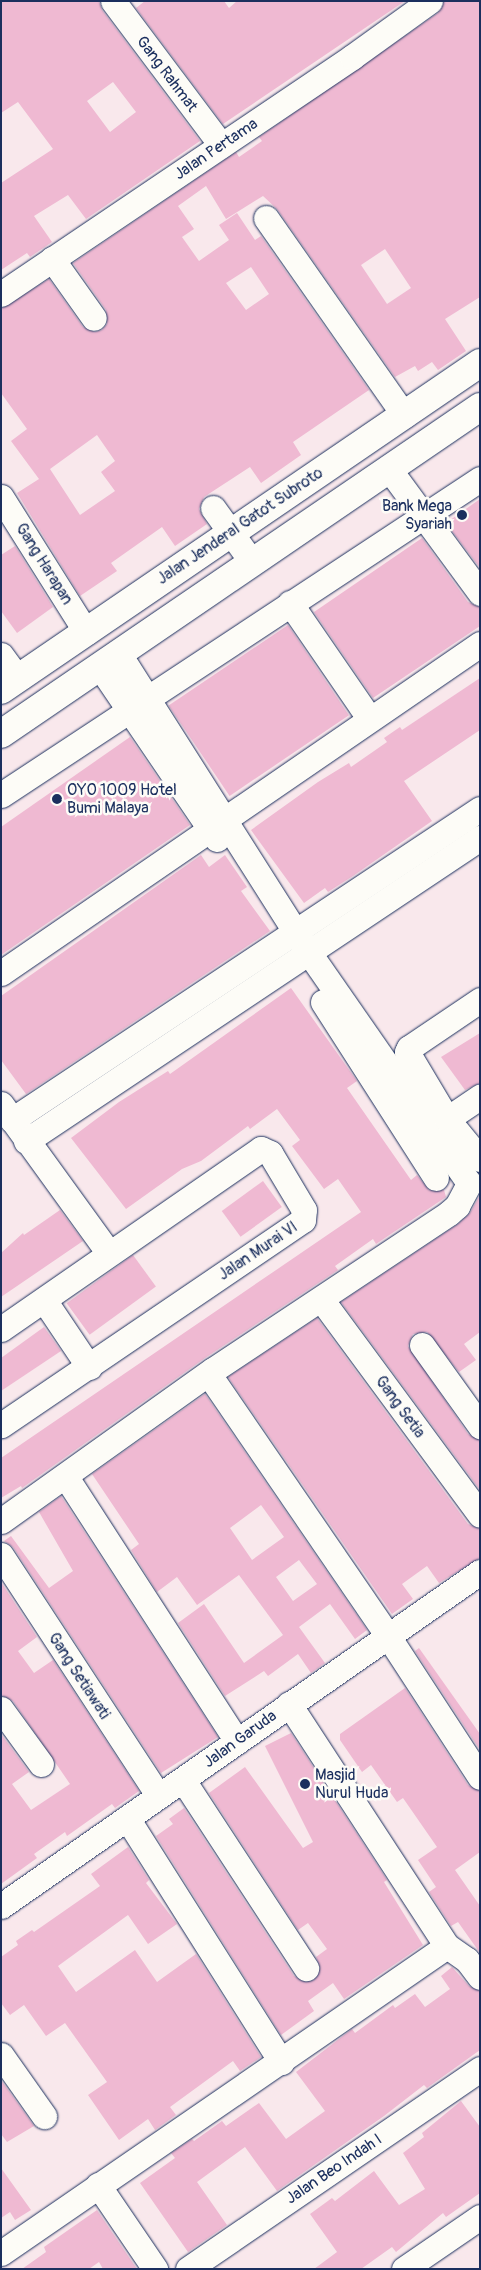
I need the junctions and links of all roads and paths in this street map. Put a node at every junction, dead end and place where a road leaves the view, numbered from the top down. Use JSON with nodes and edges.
{"nodes":[{"id":1,"x":113,"y":1,"type":"edge"},
{"id":2,"x":430,"y":1,"type":"edge"},
{"id":3,"x":221,"y":145,"type":"junction"},
{"id":4,"x":266,"y":218,"type":"dead end"},
{"id":5,"x":52,"y":259,"type":"junction"},
{"id":6,"x":1,"y":294,"type":"edge"},
{"id":7,"x":94,"y":318,"type":"dead end"},
{"id":8,"x":480,"y":362,"type":"edge"},
{"id":9,"x":480,"y":408,"type":"edge"},
{"id":10,"x":404,"y":415,"type":"junction"},
{"id":11,"x":389,"y":469,"type":"junction"},
{"id":12,"x":480,"y":479,"type":"edge"},
{"id":13,"x":1,"y":497,"type":"edge"},
{"id":14,"x":213,"y":508,"type":"dead end"},
{"id":15,"x":425,"y":516,"type":"junction"},
{"id":16,"x":231,"y":532,"type":"junction"},
{"id":17,"x":252,"y":562,"type":"junction"},
{"id":18,"x":480,"y":593,"type":"edge"},
{"id":19,"x":290,"y":604,"type":"junction"},
{"id":20,"x":86,"y":632,"type":"junction"},
{"id":21,"x":480,"y":644,"type":"edge"},
{"id":22,"x":1,"y":655,"type":"edge"},
{"id":23,"x":110,"y":660,"type":"junction"},
{"id":24,"x":10,"y":684,"type":"edge"},
{"id":25,"x":138,"y":703,"type":"junction"},
{"id":26,"x":369,"y":718,"type":"junction"},
{"id":27,"x":1,"y":734,"type":"edge"},
{"id":28,"x":1,"y":795,"type":"edge"},
{"id":29,"x":480,"y":809,"type":"edge"},
{"id":30,"x":217,"y":824,"type":"junction"},
{"id":31,"x":480,"y":838,"type":"edge"},
{"id":32,"x":295,"y":944,"type":"junction"},
{"id":33,"x":1,"y":973,"type":"edge"},
{"id":34,"x":480,"y":1000,"type":"edge"},
{"id":35,"x":378,"y":1071,"type":"junction"},
{"id":36,"x":480,"y":1097,"type":"edge"},
{"id":37,"x":7,"y":1112,"type":"edge"},
{"id":38,"x":447,"y":1119,"type":"junction"},
{"id":39,"x":26,"y":1141,"type":"junction"},
{"id":40,"x":480,"y":1159,"type":"edge"},
{"id":41,"x":436,"y":1178,"type":"dead end"},
{"id":42,"x":474,"y":1183,"type":"edge"},
{"id":43,"x":109,"y":1253,"type":"junction"},
{"id":44,"x":321,"y":1299,"type":"junction"},
{"id":45,"x":44,"y":1300,"type":"junction"},
{"id":46,"x":1,"y":1329,"type":"edge"},
{"id":47,"x":422,"y":1345,"type":"dead end"},
{"id":48,"x":89,"y":1367,"type":"junction"},
{"id":49,"x":212,"y":1379,"type":"dead end"},
{"id":50,"x":1,"y":1425,"type":"edge"},
{"id":51,"x":480,"y":1426,"type":"edge"},
{"id":52,"x":66,"y":1477,"type":"junction"},
{"id":53,"x":480,"y":1515,"type":"edge"},
{"id":54,"x":1,"y":1521,"type":"edge"},
{"id":55,"x":1,"y":1555,"type":"edge"},
{"id":56,"x":480,"y":1572,"type":"edge"},
{"id":57,"x":388,"y":1636,"type":"junction"},
{"id":58,"x":289,"y":1704,"type":"junction"},
{"id":59,"x":1,"y":1709,"type":"edge"},
{"id":60,"x":237,"y":1741,"type":"junction"},
{"id":61,"x":41,"y":1764,"type":"dead end"},
{"id":62,"x":480,"y":1777,"type":"edge"},
{"id":63,"x":183,"y":1780,"type":"junction"},
{"id":64,"x":159,"y":1796,"type":"junction"},
{"id":65,"x":127,"y":1818,"type":"junction"},
{"id":66,"x":1,"y":1906,"type":"edge"},
{"id":67,"x":447,"y":1946,"type":"junction"},
{"id":68,"x":306,"y":1968,"type":"dead end"},
{"id":69,"x":478,"y":1971,"type":"edge"},
{"id":70,"x":1,"y":2055,"type":"edge"},
{"id":71,"x":281,"y":2062,"type":"junction"},
{"id":72,"x":480,"y":2069,"type":"edge"},
{"id":73,"x":44,"y":2116,"type":"dead end"},
{"id":74,"x":98,"y":2185,"type":"junction"},
{"id":75,"x":480,"y":2218,"type":"edge"},
{"id":76,"x":1,"y":2253,"type":"edge"},
{"id":77,"x":155,"y":2269,"type":"edge"},
{"id":78,"x":188,"y":2269,"type":"edge"},
{"id":79,"x":404,"y":2269,"type":"edge"}],
"edges":[{"from":1,"to":3,"type":"street","name":"Gang Rahmat"},
{"from":2,"to":3,"type":"street","name":"Jalan Pertama"},
{"from":3,"to":5,"type":"street","name":"Jalan Pertama"},
{"from":4,"to":10,"type":"street"},
{"from":5,"to":6,"type":"street","name":"Jalan Pertama"},
{"from":5,"to":7,"type":"street"},
{"from":8,"to":10,"type":"main road","name":"Jalan Jenderal Gatot Subroto"},
{"from":9,"to":11,"type":"main road"},
{"from":10,"to":16,"type":"main road","name":"Jalan Jenderal Gatot Subroto"},
{"from":11,"to":15,"type":"street"},
{"from":11,"to":17,"type":"main road"},
{"from":12,"to":15,"type":"street"},
{"from":13,"to":20,"type":"street","name":"Gang Harapan"},
{"from":14,"to":16,"type":"street"},
{"from":15,"to":18,"type":"street"},
{"from":15,"to":19,"type":"street"},
{"from":16,"to":17,"type":"street"},
{"from":16,"to":20,"type":"main road","name":"Jalan Jenderal Gatot Subroto"},
{"from":17,"to":23,"type":"main road"},
{"from":19,"to":25,"type":"street"},
{"from":19,"to":26,"type":"street"},
{"from":20,"to":24,"type":"main road","name":"Jalan Jenderal Gatot Subroto"},
{"from":21,"to":26,"type":"street"},
{"from":22,"to":24,"type":"street"},
{"from":23,"to":25,"type":"street"},
{"from":23,"to":27,"type":"main road"},
{"from":25,"to":28,"type":"street"},
{"from":25,"to":30,"type":"street"},
{"from":26,"to":30,"type":"street"},
{"from":29,"to":32,"type":"street"},
{"from":30,"to":32,"type":"street"},
{"from":30,"to":33,"type":"street"},
{"from":31,"to":32,"type":"street"},
{"from":32,"to":35,"type":"street"},
{"from":32,"to":37,"type":"street"},
{"from":32,"to":39,"type":"street"},
{"from":34,"to":38,"type":"street"},
{"from":35,"to":41,"type":"street"},
{"from":35,"to":42,"type":"street"},
{"from":36,"to":38,"type":"street"},
{"from":37,"to":39,"type":"street"},
{"from":38,"to":40,"type":"street"},
{"from":39,"to":43,"type":"street"},
{"from":42,"to":44,"type":"street"},
{"from":43,"to":45,"type":"street","name":"Jalan Murai VI"},
{"from":43,"to":48,"type":"street","name":"Jalan Murai VI"},
{"from":44,"to":52,"type":"street"},
{"from":44,"to":53,"type":"street","name":"Gang Setia"},
{"from":45,"to":46,"type":"street","name":"Jalan Murai VI"},
{"from":45,"to":48,"type":"street"},
{"from":47,"to":51,"type":"street"},
{"from":48,"to":50,"type":"street","name":"Jalan Murai VI"},
{"from":49,"to":57,"type":"street"},
{"from":52,"to":54,"type":"street"},
{"from":52,"to":60,"type":"street"},
{"from":55,"to":64,"type":"street","name":"Gang Setiawati"},
{"from":56,"to":57,"type":"street","name":"Jalan Garuda"},
{"from":57,"to":58,"type":"street","name":"Jalan Garuda"},
{"from":57,"to":62,"type":"street"},
{"from":58,"to":60,"type":"street","name":"Jalan Garuda"},
{"from":58,"to":67,"type":"street"},
{"from":59,"to":61,"type":"street"},
{"from":60,"to":63,"type":"street","name":"Jalan Garuda"},
{"from":63,"to":64,"type":"street","name":"Jalan Garuda"},
{"from":63,"to":68,"type":"street"},
{"from":64,"to":65,"type":"street","name":"Jalan Garuda"},
{"from":65,"to":66,"type":"street","name":"Jalan Garuda"},
{"from":65,"to":71,"type":"street"},
{"from":67,"to":69,"type":"street"},
{"from":67,"to":71,"type":"street"},
{"from":70,"to":73,"type":"street"},
{"from":71,"to":74,"type":"street"},
{"from":72,"to":78,"type":"street","name":"Jalan Beo Indah I"},
{"from":74,"to":76,"type":"street"},
{"from":74,"to":77,"type":"street"},
{"from":75,"to":79,"type":"street"}]}
